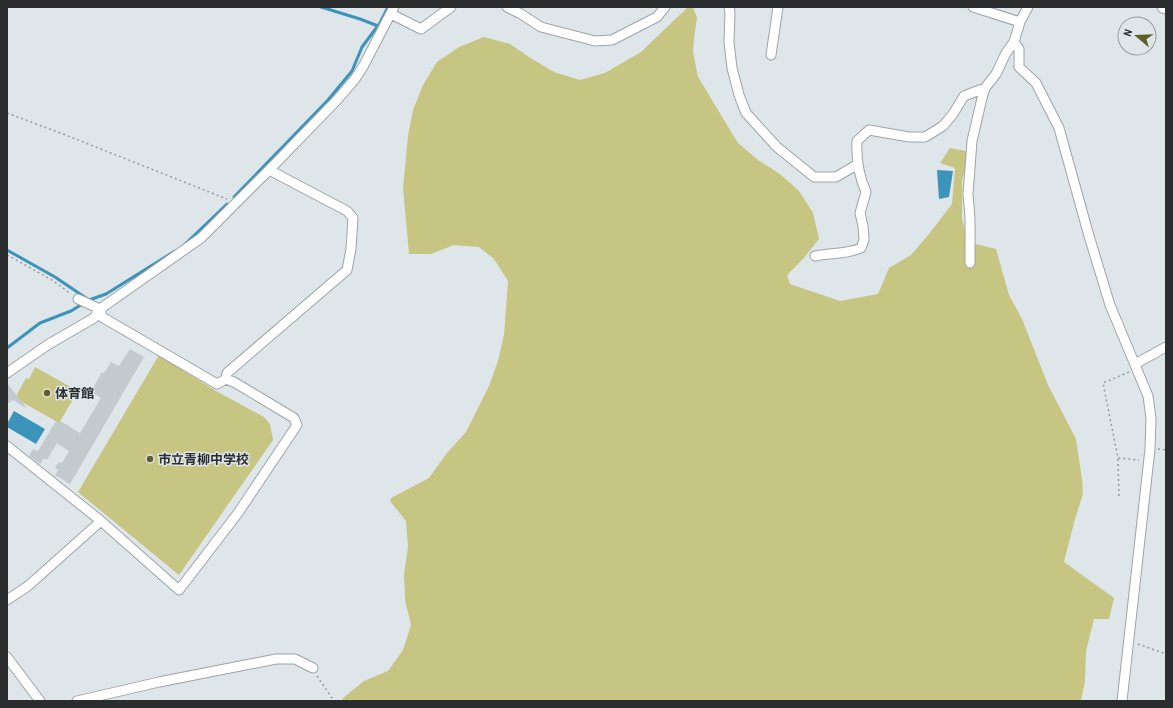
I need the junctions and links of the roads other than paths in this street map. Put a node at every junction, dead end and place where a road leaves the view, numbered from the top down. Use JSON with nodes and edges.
{"nodes":[{"id":1,"x":451,"y":7,"type":"edge"},
{"id":2,"x":507,"y":7,"type":"edge"},
{"id":3,"x":665,"y":7,"type":"edge"},
{"id":4,"x":729,"y":7,"type":"edge"},
{"id":5,"x":778,"y":7,"type":"edge"},
{"id":6,"x":973,"y":7,"type":"edge"},
{"id":7,"x":1028,"y":7,"type":"edge"},
{"id":8,"x":1163,"y":7,"type":"edge"},
{"id":9,"x":1166,"y":8,"type":"edge"},
{"id":10,"x":393,"y":10,"type":"edge"},
{"id":11,"x":1020,"y":22,"type":"junction"},
{"id":12,"x":1014,"y":42,"type":"junction"},
{"id":13,"x":771,"y":55,"type":"dead end"},
{"id":14,"x":985,"y":88,"type":"junction"},
{"id":15,"x":858,"y":164,"type":"junction"},
{"id":16,"x":270,"y":169,"type":"junction"},
{"id":17,"x":815,"y":256,"type":"dead end"},
{"id":18,"x":970,"y":263,"type":"dead end"},
{"id":19,"x":78,"y":299,"type":"road end"},
{"id":20,"x":100,"y":309,"type":"junction"},
{"id":21,"x":1166,"y":347,"type":"edge"},
{"id":22,"x":1136,"y":366,"type":"junction"},
{"id":23,"x":7,"y":373,"type":"edge"},
{"id":24,"x":226,"y":379,"type":"junction"},
{"id":25,"x":7,"y":446,"type":"edge"},
{"id":26,"x":100,"y":521,"type":"junction"},
{"id":27,"x":7,"y":600,"type":"edge"},
{"id":28,"x":7,"y":657,"type":"edge"},
{"id":29,"x":313,"y":668,"type":"road end"},
{"id":30,"x":40,"y":701,"type":"edge"},
{"id":31,"x":77,"y":701,"type":"edge"},
{"id":32,"x":1122,"y":701,"type":"edge"}],
"edges":[{"from":1,"to":10,"type":"street"},
{"from":2,"to":3,"type":"street"},
{"from":4,"to":15,"type":"street"},
{"from":5,"to":13,"type":"street"},
{"from":6,"to":11,"type":"street"},
{"from":7,"to":11,"type":"street"},
{"from":8,"to":9,"type":"street"},
{"from":10,"to":16,"type":"street"},
{"from":11,"to":12,"type":"street"},
{"from":12,"to":14,"type":"street"},
{"from":12,"to":22,"type":"street"},
{"from":14,"to":15,"type":"street"},
{"from":14,"to":18,"type":"street"},
{"from":15,"to":17,"type":"street"},
{"from":16,"to":20,"type":"street"},
{"from":16,"to":24,"type":"street"},
{"from":19,"to":20,"type":"street"},
{"from":20,"to":23,"type":"street"},
{"from":20,"to":24,"type":"street"},
{"from":21,"to":22,"type":"street"},
{"from":22,"to":32,"type":"street"},
{"from":24,"to":26,"type":"street"},
{"from":25,"to":26,"type":"street"},
{"from":26,"to":27,"type":"street"},
{"from":28,"to":30,"type":"street"},
{"from":29,"to":31,"type":"street"}]}
